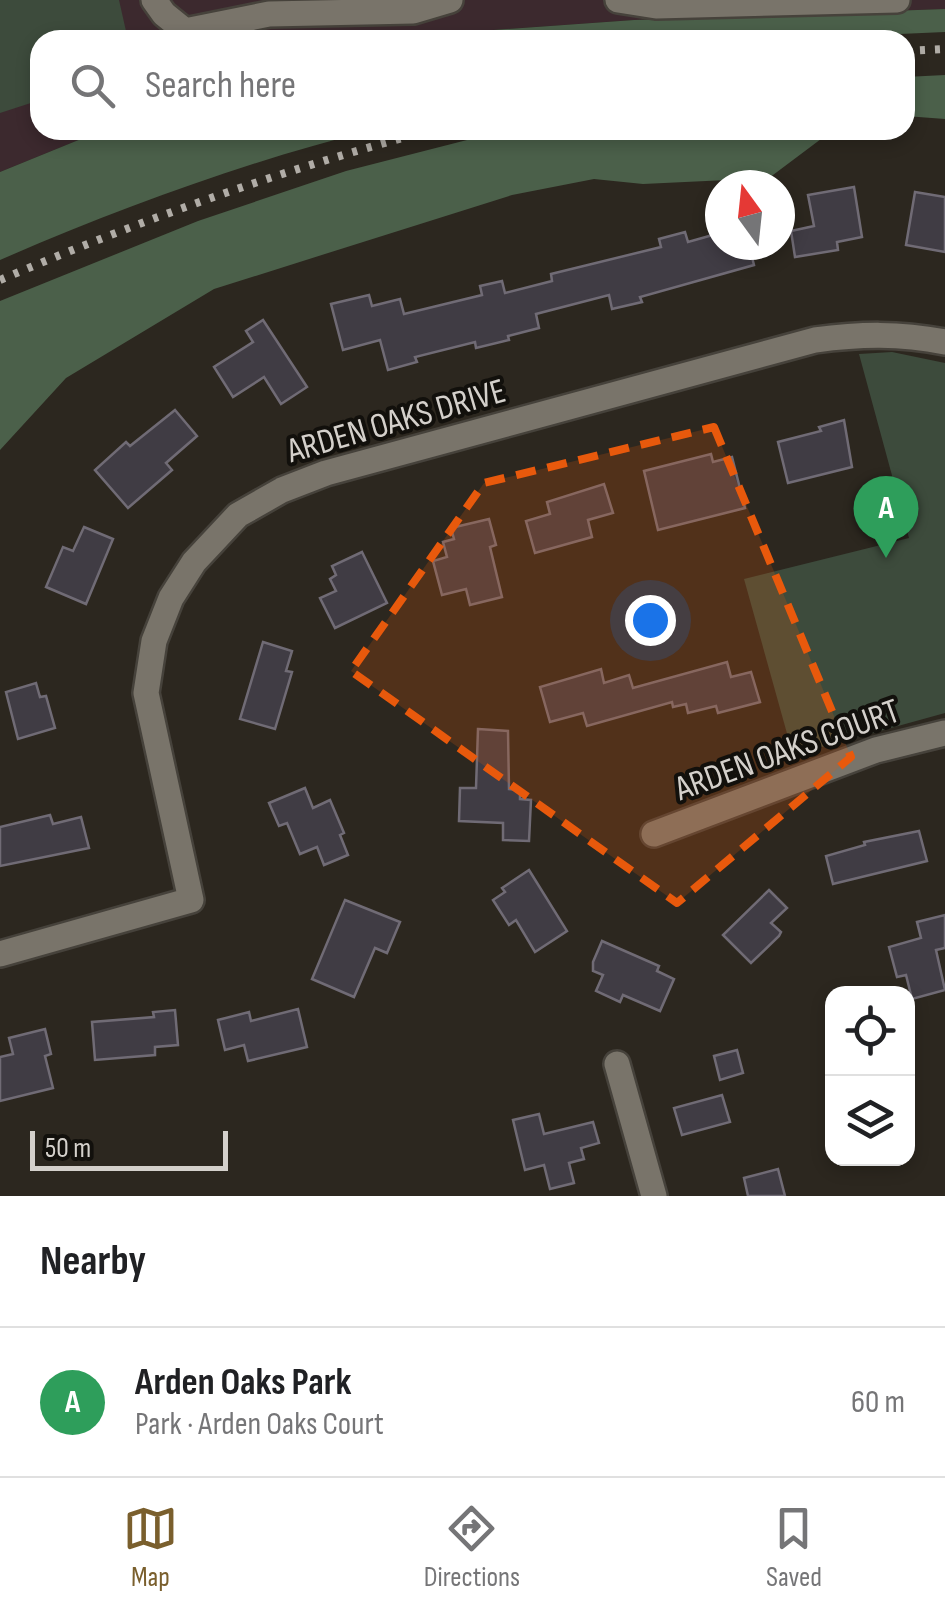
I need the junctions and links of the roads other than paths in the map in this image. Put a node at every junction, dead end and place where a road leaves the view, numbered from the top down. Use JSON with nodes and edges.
{"nodes":[{"id":1,"x":154,"y":0,"type":"edge"},
{"id":2,"x":450,"y":0,"type":"edge"},
{"id":3,"x":618,"y":0,"type":"edge"},
{"id":4,"x":897,"y":0,"type":"edge"},
{"id":5,"x":184,"y":30,"type":"edge"},
{"id":6,"x":190,"y":30,"type":"edge"},
{"id":7,"x":945,"y":342,"type":"edge"},
{"id":8,"x":945,"y":733,"type":"edge"},
{"id":9,"x":654,"y":834,"type":"dead end"},
{"id":10,"x":0,"y":954,"type":"edge"},
{"id":11,"x":617,"y":1064,"type":"dead end"},
{"id":12,"x":654,"y":1196,"type":"edge"}],
"edges":[{"from":1,"to":5,"type":"street"},
{"from":2,"to":6,"type":"street"},
{"from":3,"to":4,"type":"street"},
{"from":7,"to":10,"type":"street","name":"ARDEN OAKS DRIVE"},
{"from":8,"to":9,"type":"street","name":"ARDEN OAKS COURT"},
{"from":11,"to":12,"type":"street"}]}
